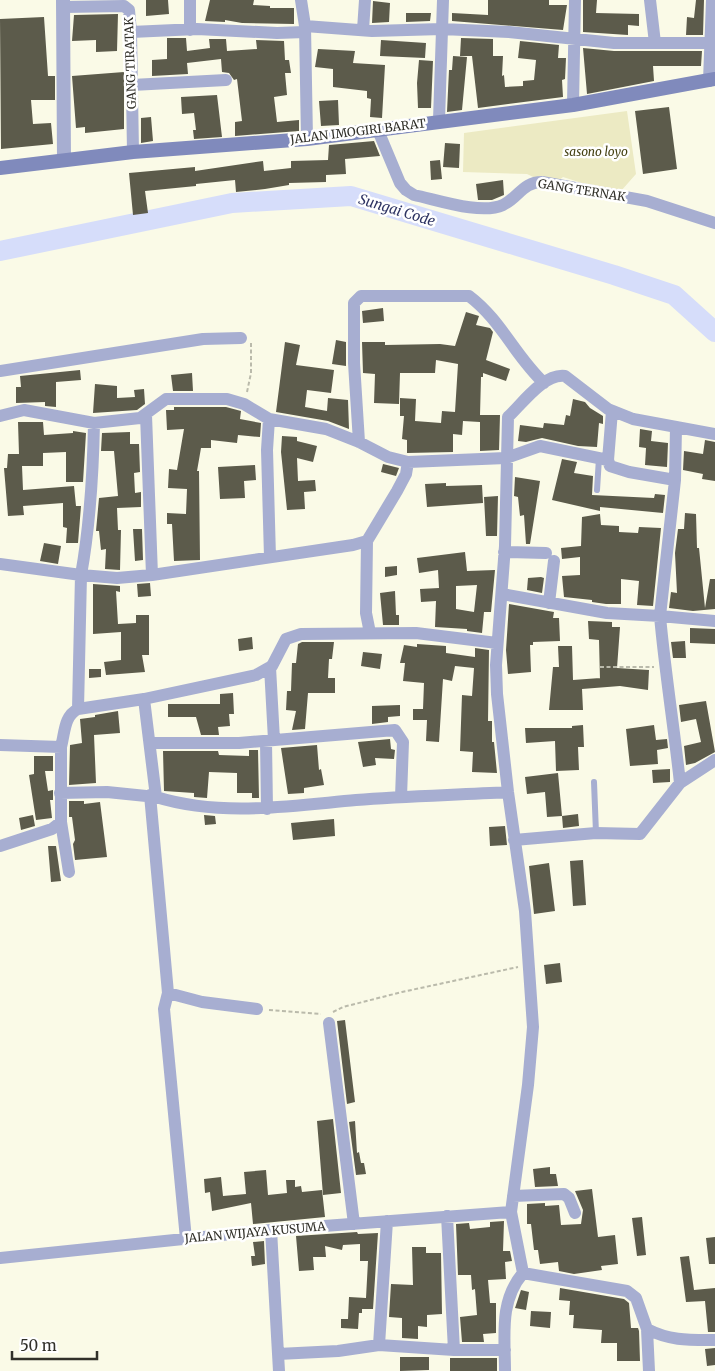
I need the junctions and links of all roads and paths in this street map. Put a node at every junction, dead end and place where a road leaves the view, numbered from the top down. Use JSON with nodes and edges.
{"nodes":[{"id":1,"x":190,"y":0,"type":"edge"},
{"id":2,"x":300,"y":0,"type":"edge"},
{"id":3,"x":365,"y":0,"type":"edge"},
{"id":4,"x":443,"y":0,"type":"edge"},
{"id":5,"x":575,"y":0,"type":"edge"},
{"id":6,"x":650,"y":0,"type":"edge"},
{"id":7,"x":713,"y":1,"type":"edge"},
{"id":8,"x":63,"y":4,"type":"edge"},
{"id":9,"x":305,"y":29,"type":"junction"},
{"id":10,"x":442,"y":29,"type":"junction"},
{"id":11,"x":190,"y":30,"type":"junction"},
{"id":12,"x":363,"y":30,"type":"junction"},
{"id":13,"x":131,"y":32,"type":"junction"},
{"id":14,"x":576,"y":40,"type":"junction"},
{"id":15,"x":655,"y":43,"type":"junction"},
{"id":16,"x":710,"y":43,"type":"junction"},
{"id":17,"x":226,"y":80,"type":"dead end"},
{"id":18,"x":712,"y":80,"type":"edge"},
{"id":19,"x":132,"y":84,"type":"junction"},
{"id":20,"x":573,"y":104,"type":"junction"},
{"id":21,"x":439,"y":120,"type":"junction"},
{"id":22,"x":377,"y":128,"type":"junction"},
{"id":23,"x":307,"y":138,"type":"junction"},
{"id":24,"x":132,"y":152,"type":"junction"},
{"id":25,"x":64,"y":160,"type":"junction"},
{"id":26,"x":0,"y":168,"type":"edge"},
{"id":27,"x":715,"y":223,"type":"edge"},
{"id":28,"x":241,"y":338,"type":"joint"},
{"id":29,"x":0,"y":371,"type":"edge"},
{"id":30,"x":544,"y":383,"type":"junction"},
{"id":31,"x":244,"y":404,"type":"junction"},
{"id":32,"x":612,"y":411,"type":"junction"},
{"id":33,"x":146,"y":415,"type":"junction"},
{"id":34,"x":0,"y":416,"type":"edge"},
{"id":35,"x":269,"y":419,"type":"junction"},
{"id":36,"x":94,"y":423,"type":"junction"},
{"id":37,"x":676,"y":427,"type":"junction"},
{"id":38,"x":715,"y":434,"type":"edge"},
{"id":39,"x":360,"y":442,"type":"junction"},
{"id":40,"x":506,"y":458,"type":"junction"},
{"id":41,"x":604,"y":459,"type":"junction"},
{"id":42,"x":408,"y":462,"type":"junction"},
{"id":43,"x":675,"y":480,"type":"junction"},
{"id":44,"x":597,"y":490,"type":"dead end"},
{"id":45,"x":367,"y":541,"type":"junction"},
{"id":46,"x":504,"y":552,"type":"junction"},
{"id":47,"x":270,"y":557,"type":"junction"},
{"id":48,"x":0,"y":564,"type":"edge"},
{"id":49,"x":152,"y":575,"type":"junction"},
{"id":50,"x":81,"y":576,"type":"junction"},
{"id":51,"x":502,"y":594,"type":"junction"},
{"id":52,"x":549,"y":602,"type":"junction"},
{"id":53,"x":660,"y":616,"type":"junction"},
{"id":54,"x":715,"y":621,"type":"edge"},
{"id":55,"x":370,"y":633,"type":"junction"},
{"id":56,"x":497,"y":643,"type":"junction"},
{"id":57,"x":663,"y":666,"type":"junction"},
{"id":58,"x":270,"y":667,"type":"junction"},
{"id":59,"x":600,"y":667,"type":"dead end"},
{"id":60,"x":144,"y":699,"type":"junction"},
{"id":61,"x":78,"y":709,"type":"junction"},
{"id":62,"x":270,"y":740,"type":"junction"},
{"id":63,"x":150,"y":743,"type":"junction"},
{"id":64,"x":0,"y":745,"type":"edge"},
{"id":65,"x":61,"y":747,"type":"junction"},
{"id":66,"x":715,"y":760,"type":"edge"},
{"id":67,"x":594,"y":782,"type":"dead end"},
{"id":68,"x":680,"y":783,"type":"junction"},
{"id":69,"x":508,"y":792,"type":"junction"},
{"id":70,"x":60,"y":794,"type":"junction"},
{"id":71,"x":153,"y":796,"type":"junction"},
{"id":72,"x":401,"y":797,"type":"junction"},
{"id":73,"x":267,"y":809,"type":"junction"},
{"id":74,"x":61,"y":822,"type":"junction"},
{"id":75,"x":596,"y":833,"type":"junction"},
{"id":76,"x":514,"y":840,"type":"junction"},
{"id":77,"x":0,"y":846,"type":"edge"},
{"id":78,"x":69,"y":872,"type":"dead end"},
{"id":79,"x":530,"y":965,"type":"junction"},
{"id":80,"x":168,"y":993,"type":"junction"},
{"id":81,"x":257,"y":1009,"type":"joint"},
{"id":82,"x":329,"y":1023,"type":"dead end"},
{"id":83,"x":513,"y":1196,"type":"junction"},
{"id":84,"x":511,"y":1212,"type":"junction"},
{"id":85,"x":575,"y":1213,"type":"dead end"},
{"id":86,"x":447,"y":1216,"type":"junction"},
{"id":87,"x":386,"y":1221,"type":"junction"},
{"id":88,"x":354,"y":1224,"type":"junction"},
{"id":89,"x":271,"y":1230,"type":"junction"},
{"id":90,"x":186,"y":1239,"type":"junction"},
{"id":91,"x":0,"y":1258,"type":"edge"},
{"id":92,"x":523,"y":1273,"type":"junction"},
{"id":93,"x":647,"y":1329,"type":"junction"},
{"id":94,"x":715,"y":1340,"type":"edge"},
{"id":95,"x":380,"y":1345,"type":"junction"},
{"id":96,"x":454,"y":1350,"type":"junction"},
{"id":97,"x":505,"y":1350,"type":"junction"},
{"id":98,"x":278,"y":1354,"type":"junction"},
{"id":99,"x":279,"y":1371,"type":"edge"},
{"id":100,"x":505,"y":1371,"type":"edge"},
{"id":101,"x":649,"y":1371,"type":"edge"}],
"edges":[{"from":1,"to":11,"type":"street"},
{"from":2,"to":9,"type":"street"},
{"from":3,"to":12,"type":"street"},
{"from":4,"to":10,"type":"street"},
{"from":5,"to":14,"type":"street"},
{"from":6,"to":15,"type":"street"},
{"from":7,"to":16,"type":"street"},
{"from":8,"to":13,"type":"street","name":"GANG TIRATAK"},
{"from":8,"to":25,"type":"street"},
{"from":9,"to":11,"type":"street"},
{"from":9,"to":12,"type":"street"},
{"from":9,"to":23,"type":"street"},
{"from":10,"to":12,"type":"street"},
{"from":10,"to":14,"type":"street"},
{"from":10,"to":21,"type":"street"},
{"from":11,"to":13,"type":"street"},
{"from":13,"to":19,"type":"street","name":"GANG TIRATAK"},
{"from":14,"to":15,"type":"street"},
{"from":14,"to":20,"type":"street"},
{"from":15,"to":16,"type":"street"},
{"from":16,"to":18,"type":"street"},
{"from":17,"to":19,"type":"street"},
{"from":18,"to":20,"type":"main road","name":"JALAN IMOGIRI BARAT"},
{"from":19,"to":24,"type":"street","name":"GANG TIRATAK"},
{"from":20,"to":21,"type":"main road","name":"JALAN IMOGIRI BARAT"},
{"from":21,"to":22,"type":"main road","name":"JALAN IMOGIRI BARAT"},
{"from":22,"to":23,"type":"main road","name":"JALAN IMOGIRI BARAT"},
{"from":22,"to":27,"type":"street","name":"GANG TERNAK"},
{"from":23,"to":24,"type":"main road","name":"JALAN IMOGIRI BARAT"},
{"from":24,"to":25,"type":"main road","name":"JALAN IMOGIRI BARAT"},
{"from":25,"to":26,"type":"main road","name":"JALAN IMOGIRI BARAT"},
{"from":28,"to":29,"type":"street"},
{"from":28,"to":31,"type":"path"},
{"from":30,"to":32,"type":"street"},
{"from":30,"to":39,"type":"street"},
{"from":30,"to":40,"type":"street"},
{"from":31,"to":33,"type":"street"},
{"from":31,"to":35,"type":"street"},
{"from":32,"to":37,"type":"street"},
{"from":32,"to":41,"type":"street"},
{"from":33,"to":36,"type":"street"},
{"from":33,"to":49,"type":"street"},
{"from":34,"to":36,"type":"street"},
{"from":35,"to":39,"type":"street"},
{"from":35,"to":47,"type":"street"},
{"from":36,"to":50,"type":"street"},
{"from":37,"to":38,"type":"street"},
{"from":37,"to":43,"type":"street"},
{"from":39,"to":42,"type":"street"},
{"from":40,"to":41,"type":"street"},
{"from":40,"to":42,"type":"street"},
{"from":40,"to":46,"type":"street"},
{"from":41,"to":43,"type":"street"},
{"from":41,"to":44,"type":"lane"},
{"from":42,"to":45,"type":"street"},
{"from":43,"to":53,"type":"street"},
{"from":45,"to":47,"type":"street"},
{"from":45,"to":55,"type":"street"},
{"from":46,"to":51,"type":"street"},
{"from":46,"to":52,"type":"street"},
{"from":47,"to":49,"type":"street"},
{"from":48,"to":50,"type":"street"},
{"from":49,"to":50,"type":"street"},
{"from":50,"to":61,"type":"street"},
{"from":51,"to":52,"type":"street"},
{"from":51,"to":56,"type":"street"},
{"from":52,"to":53,"type":"street"},
{"from":53,"to":54,"type":"street"},
{"from":53,"to":57,"type":"street"},
{"from":55,"to":56,"type":"street"},
{"from":55,"to":58,"type":"street"},
{"from":56,"to":69,"type":"street"},
{"from":57,"to":59,"type":"path"},
{"from":57,"to":68,"type":"street"},
{"from":58,"to":60,"type":"street"},
{"from":58,"to":62,"type":"street"},
{"from":60,"to":61,"type":"street"},
{"from":60,"to":63,"type":"street"},
{"from":61,"to":65,"type":"street"},
{"from":62,"to":63,"type":"street"},
{"from":62,"to":72,"type":"street"},
{"from":62,"to":73,"type":"street"},
{"from":63,"to":71,"type":"street"},
{"from":64,"to":65,"type":"street"},
{"from":65,"to":70,"type":"street"},
{"from":66,"to":68,"type":"street"},
{"from":67,"to":75,"type":"lane"},
{"from":68,"to":75,"type":"street"},
{"from":69,"to":72,"type":"street"},
{"from":69,"to":76,"type":"street"},
{"from":70,"to":71,"type":"street"},
{"from":70,"to":74,"type":"street"},
{"from":71,"to":73,"type":"street"},
{"from":71,"to":80,"type":"street"},
{"from":72,"to":73,"type":"street"},
{"from":74,"to":77,"type":"street"},
{"from":74,"to":78,"type":"street"},
{"from":75,"to":76,"type":"street"},
{"from":76,"to":79,"type":"street"},
{"from":79,"to":81,"type":"path"},
{"from":79,"to":83,"type":"street"},
{"from":80,"to":81,"type":"street"},
{"from":80,"to":90,"type":"street"},
{"from":82,"to":88,"type":"street"},
{"from":83,"to":84,"type":"street"},
{"from":83,"to":85,"type":"street"},
{"from":84,"to":86,"type":"street","name":"JALAN WIJAYA KUSUMA"},
{"from":84,"to":92,"type":"street"},
{"from":86,"to":87,"type":"street","name":"JALAN WIJAYA KUSUMA"},
{"from":86,"to":96,"type":"street"},
{"from":87,"to":88,"type":"street","name":"JALAN WIJAYA KUSUMA"},
{"from":87,"to":95,"type":"street"},
{"from":88,"to":89,"type":"street","name":"JALAN WIJAYA KUSUMA"},
{"from":89,"to":90,"type":"street","name":"JALAN WIJAYA KUSUMA"},
{"from":89,"to":98,"type":"street"},
{"from":90,"to":91,"type":"street","name":"JALAN WIJAYA KUSUMA"},
{"from":92,"to":93,"type":"street"},
{"from":92,"to":97,"type":"street"},
{"from":93,"to":94,"type":"street"},
{"from":93,"to":101,"type":"street"},
{"from":95,"to":96,"type":"street"},
{"from":95,"to":98,"type":"street"},
{"from":96,"to":97,"type":"street"},
{"from":97,"to":100,"type":"street"},
{"from":98,"to":99,"type":"street"}]}
